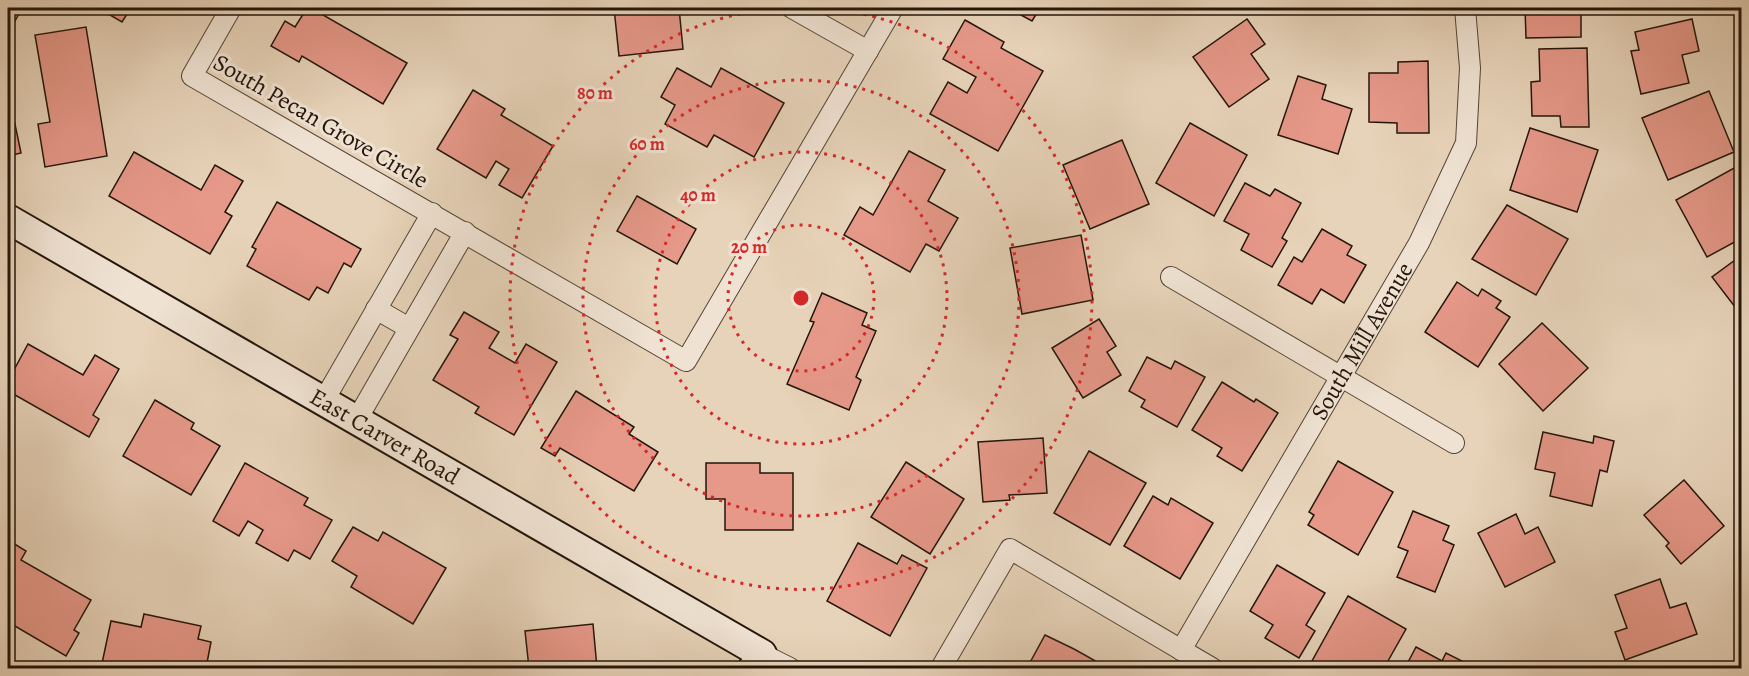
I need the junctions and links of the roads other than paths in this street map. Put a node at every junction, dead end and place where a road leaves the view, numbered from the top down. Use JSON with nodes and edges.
{"nodes":[{"id":1,"x":231,"y":8,"type":"edge"},
{"id":2,"x":792,"y":8,"type":"edge"},
{"id":3,"x":894,"y":8,"type":"edge"},
{"id":4,"x":1465,"y":8,"type":"edge"},
{"id":5,"x":868,"y":51,"type":"junction"},
{"id":6,"x":432,"y":213,"type":"junction"},
{"id":7,"x":8,"y":219,"type":"edge"},
{"id":8,"x":465,"y":232,"type":"junction"},
{"id":9,"x":1171,"y":277,"type":"dead end"},
{"id":10,"x":376,"y":309,"type":"junction"},
{"id":11,"x":409,"y":328,"type":"junction"},
{"id":12,"x":1339,"y":377,"type":"junction"},
{"id":13,"x":323,"y":402,"type":"junction"},
{"id":14,"x":356,"y":421,"type":"junction"},
{"id":15,"x":1454,"y":443,"type":"dead end"},
{"id":16,"x":1181,"y":650,"type":"junction"},
{"id":17,"x":758,"y":661,"type":"edge"},
{"id":18,"x":790,"y":669,"type":"edge"},
{"id":19,"x":941,"y":669,"type":"edge"},
{"id":20,"x":1212,"y":669,"type":"edge"}],
"edges":[{"from":1,"to":6,"type":"street","name":"South Pecan Grove Circle"},
{"from":2,"to":5,"type":"street"},
{"from":3,"to":5,"type":"street","name":"South Pecan Grove Circle"},
{"from":4,"to":12,"type":"street","name":"South Mill Avenue"},
{"from":5,"to":8,"type":"street","name":"South Pecan Grove Circle"},
{"from":6,"to":8,"type":"street","name":"South Pecan Grove Circle"},
{"from":6,"to":10,"type":"street","name":"South Pecan Grove Circle"},
{"from":7,"to":13,"type":"street","name":"East Carver Road"},
{"from":8,"to":11,"type":"street"},
{"from":9,"to":12,"type":"street"},
{"from":10,"to":11,"type":"street"},
{"from":10,"to":13,"type":"street","name":"South Pecan Grove Circle"},
{"from":11,"to":14,"type":"street"},
{"from":12,"to":15,"type":"street"},
{"from":12,"to":16,"type":"street","name":"South Mill Avenue"},
{"from":13,"to":14,"type":"street","name":"East Carver Road"},
{"from":14,"to":17,"type":"street","name":"East Carver Road"},
{"from":16,"to":19,"type":"street"},
{"from":16,"to":20,"type":"street"},
{"from":17,"to":18,"type":"street"}]}
